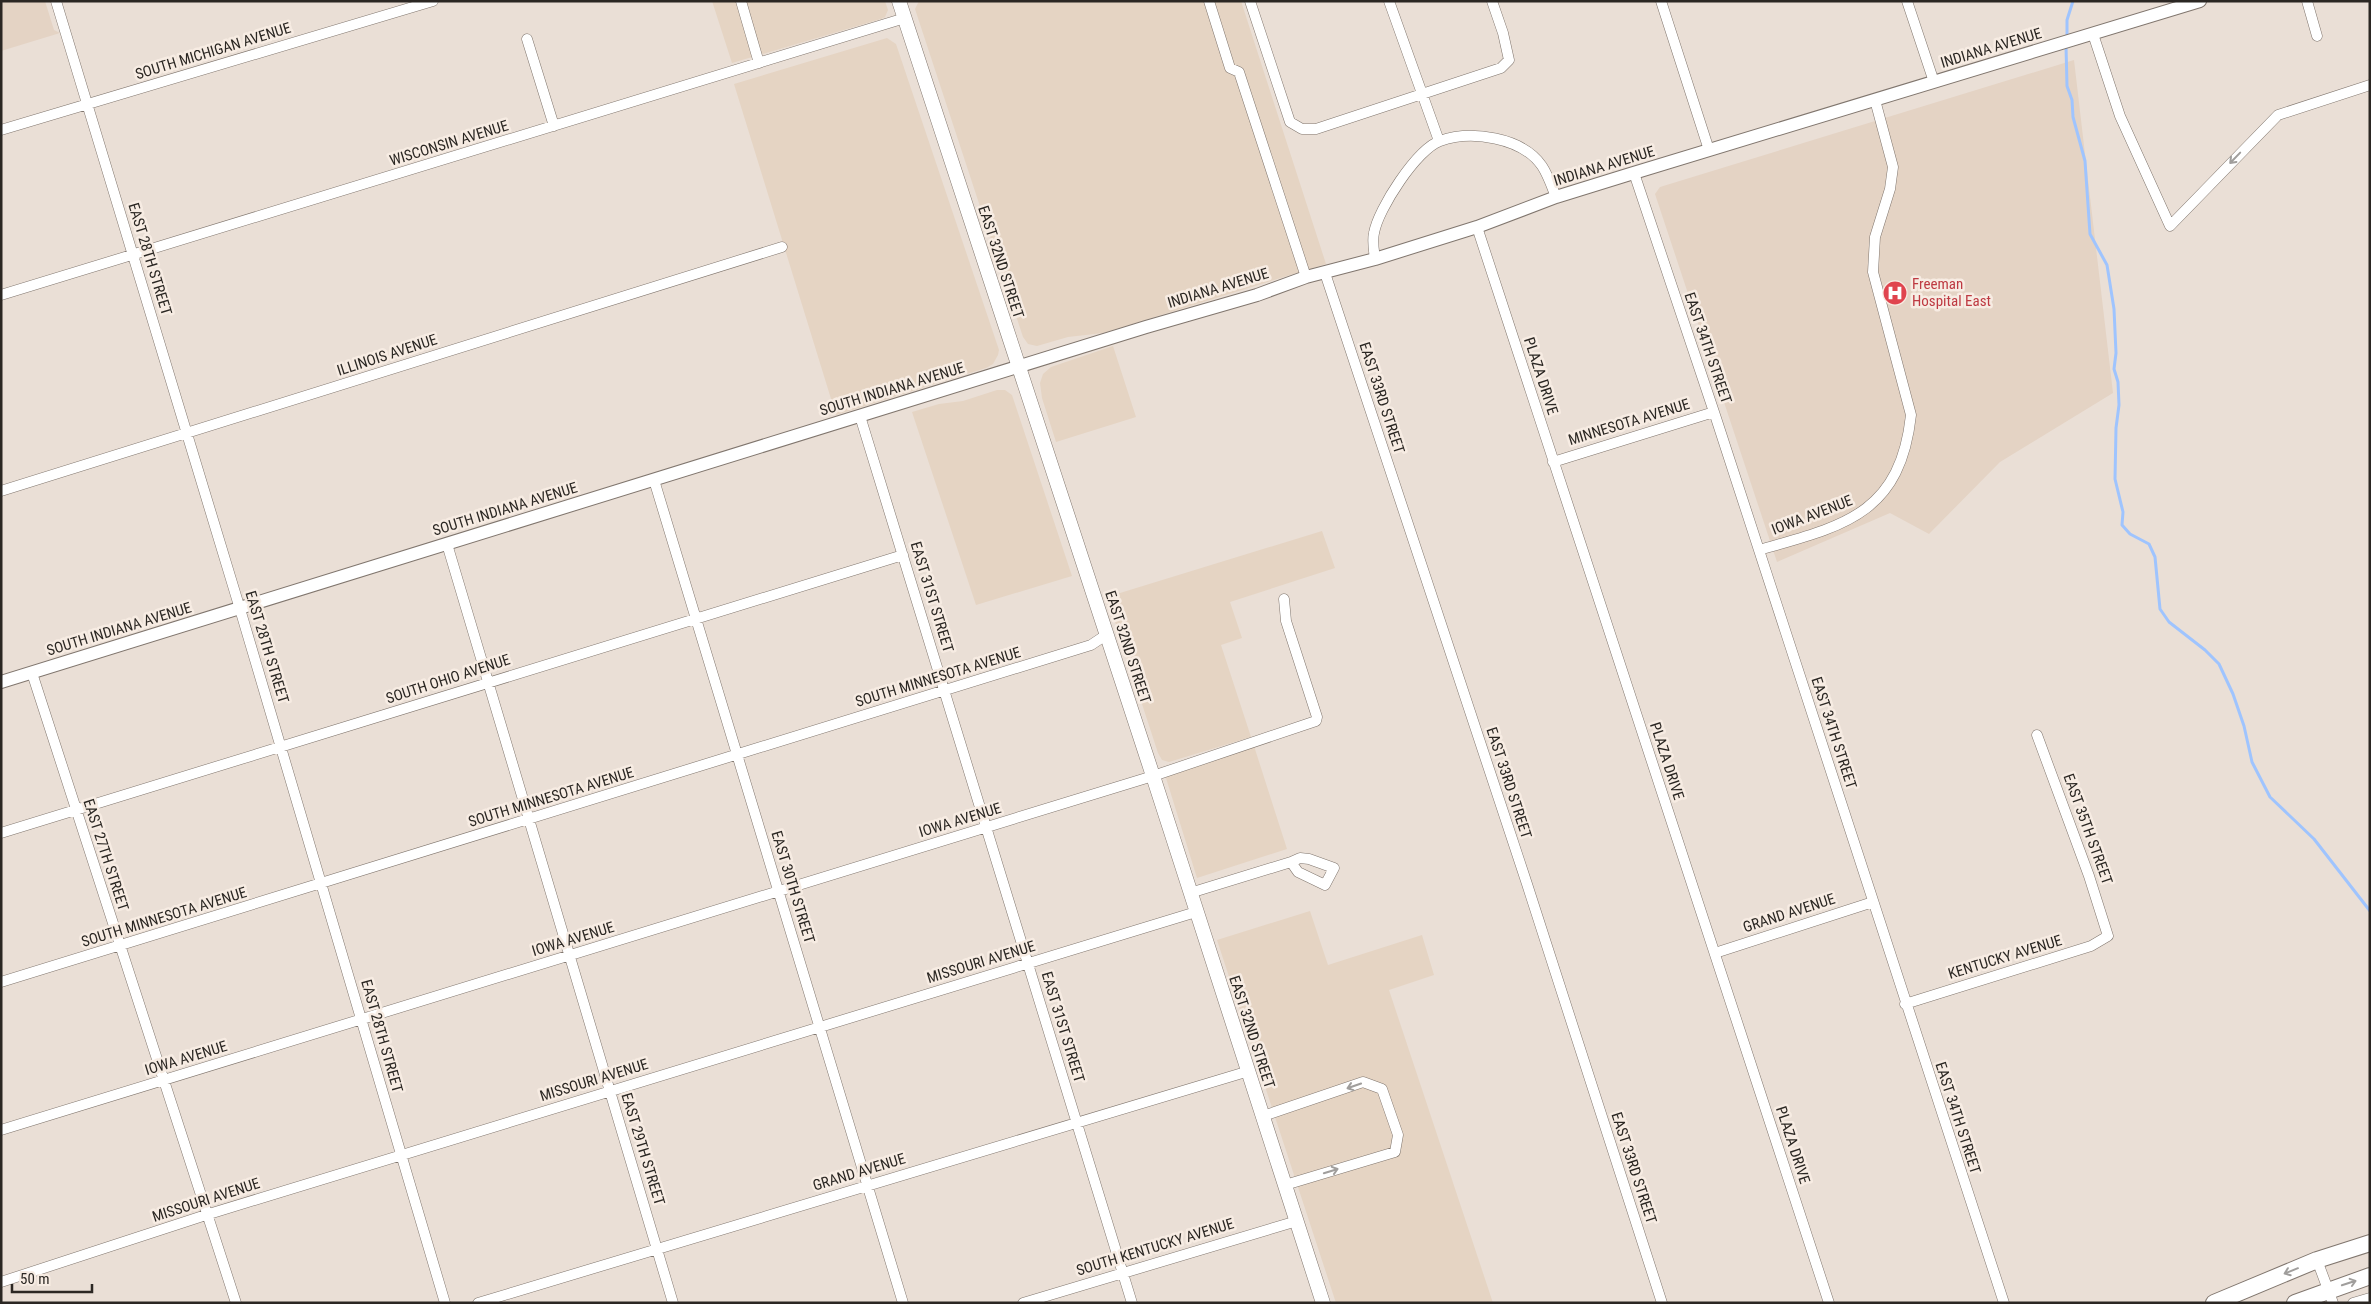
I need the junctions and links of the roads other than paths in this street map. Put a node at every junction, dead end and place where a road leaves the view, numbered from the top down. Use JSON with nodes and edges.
{"nodes":[{"id":1,"x":56,"y":1,"type":"edge"},
{"id":2,"x":433,"y":1,"type":"edge"},
{"id":3,"x":741,"y":1,"type":"edge"},
{"id":4,"x":899,"y":1,"type":"edge"},
{"id":5,"x":1209,"y":1,"type":"edge"},
{"id":6,"x":1250,"y":1,"type":"edge"},
{"id":7,"x":1390,"y":1,"type":"edge"},
{"id":8,"x":1492,"y":1,"type":"edge"},
{"id":9,"x":1661,"y":1,"type":"edge"},
{"id":10,"x":1907,"y":1,"type":"edge"},
{"id":11,"x":2200,"y":1,"type":"edge"},
{"id":12,"x":2307,"y":1,"type":"edge"},
{"id":13,"x":905,"y":18,"type":"junction"},
{"id":14,"x":2093,"y":34,"type":"junction"},
{"id":15,"x":2317,"y":36,"type":"dead end"},
{"id":16,"x":527,"y":39,"type":"dead end"},
{"id":17,"x":759,"y":63,"type":"junction"},
{"id":18,"x":1934,"y":82,"type":"junction"},
{"id":19,"x":2370,"y":85,"type":"edge"},
{"id":20,"x":1422,"y":95,"type":"junction"},
{"id":21,"x":1875,"y":100,"type":"junction"},
{"id":22,"x":88,"y":104,"type":"junction"},
{"id":23,"x":554,"y":126,"type":"junction"},
{"id":24,"x":1,"y":130,"type":"edge"},
{"id":25,"x":1439,"y":141,"type":"junction"},
{"id":26,"x":1710,"y":150,"type":"junction"},
{"id":27,"x":1634,"y":173,"type":"junction"},
{"id":28,"x":1556,"y":198,"type":"junction"},
{"id":29,"x":1477,"y":228,"type":"junction"},
{"id":30,"x":782,"y":247,"type":"dead end"},
{"id":31,"x":133,"y":255,"type":"junction"},
{"id":32,"x":1375,"y":260,"type":"junction"},
{"id":33,"x":1325,"y":273,"type":"junction"},
{"id":34,"x":1306,"y":277,"type":"junction"},
{"id":35,"x":1,"y":295,"type":"edge"},
{"id":36,"x":1019,"y":366,"type":"junction"},
{"id":37,"x":1714,"y":412,"type":"junction"},
{"id":38,"x":860,"y":416,"type":"junction"},
{"id":39,"x":187,"y":434,"type":"junction"},
{"id":40,"x":1553,"y":462,"type":"junction"},
{"id":41,"x":654,"y":480,"type":"junction"},
{"id":42,"x":1,"y":491,"type":"edge"},
{"id":43,"x":447,"y":544,"type":"junction"},
{"id":44,"x":1759,"y":550,"type":"junction"},
{"id":45,"x":903,"y":555,"type":"junction"},
{"id":46,"x":1284,"y":599,"type":"dead end"},
{"id":47,"x":240,"y":609,"type":"junction"},
{"id":48,"x":696,"y":618,"type":"junction"},
{"id":49,"x":1106,"y":634,"type":"junction"},
{"id":50,"x":32,"y":673,"type":"junction"},
{"id":51,"x":1,"y":682,"type":"edge"},
{"id":52,"x":489,"y":682,"type":"junction"},
{"id":53,"x":945,"y":690,"type":"junction"},
{"id":54,"x":2037,"y":735,"type":"dead end"},
{"id":55,"x":281,"y":748,"type":"junction"},
{"id":56,"x":737,"y":755,"type":"junction"},
{"id":57,"x":1153,"y":776,"type":"junction"},
{"id":58,"x":76,"y":810,"type":"junction"},
{"id":59,"x":529,"y":819,"type":"junction"},
{"id":60,"x":987,"y":827,"type":"junction"},
{"id":61,"x":1,"y":833,"type":"edge"},
{"id":62,"x":1291,"y":862,"type":"dead end"},
{"id":63,"x":321,"y":884,"type":"junction"},
{"id":64,"x":778,"y":891,"type":"junction"},
{"id":65,"x":1190,"y":893,"type":"junction"},
{"id":66,"x":1873,"y":902,"type":"junction"},
{"id":67,"x":1196,"y":912,"type":"junction"},
{"id":68,"x":2108,"y":933,"type":"joint"},
{"id":69,"x":120,"y":946,"type":"junction"},
{"id":70,"x":1715,"y":953,"type":"junction"},
{"id":71,"x":570,"y":955,"type":"junction"},
{"id":72,"x":1028,"y":963,"type":"junction"},
{"id":73,"x":1,"y":982,"type":"edge"},
{"id":74,"x":1906,"y":1004,"type":"junction"},
{"id":75,"x":361,"y":1019,"type":"junction"},
{"id":76,"x":819,"y":1027,"type":"junction"},
{"id":77,"x":1249,"y":1071,"type":"junction"},
{"id":78,"x":164,"y":1080,"type":"junction"},
{"id":79,"x":610,"y":1091,"type":"junction"},
{"id":80,"x":1263,"y":1116,"type":"junction"},
{"id":81,"x":1076,"y":1122,"type":"junction"},
{"id":82,"x":1,"y":1130,"type":"edge"},
{"id":83,"x":401,"y":1155,"type":"junction"},
{"id":84,"x":867,"y":1185,"type":"junction"},
{"id":85,"x":1285,"y":1186,"type":"junction"},
{"id":86,"x":209,"y":1214,"type":"junction"},
{"id":87,"x":1297,"y":1221,"type":"junction"},
{"id":88,"x":2370,"y":1243,"type":"edge"},
{"id":89,"x":657,"y":1249,"type":"junction"},
{"id":90,"x":2317,"y":1260,"type":"junction"},
{"id":91,"x":1122,"y":1272,"type":"junction"},
{"id":92,"x":2370,"y":1276,"type":"edge"},
{"id":93,"x":1,"y":1282,"type":"edge"},
{"id":94,"x":2330,"y":1296,"type":"edge"},
{"id":95,"x":2370,"y":1298,"type":"edge"},
{"id":96,"x":236,"y":1303,"type":"edge"},
{"id":97,"x":445,"y":1303,"type":"edge"},
{"id":98,"x":478,"y":1303,"type":"edge"},
{"id":99,"x":674,"y":1303,"type":"edge"},
{"id":100,"x":903,"y":1303,"type":"edge"},
{"id":101,"x":1023,"y":1303,"type":"edge"},
{"id":102,"x":1132,"y":1303,"type":"edge"},
{"id":103,"x":1323,"y":1303,"type":"edge"},
{"id":104,"x":1662,"y":1303,"type":"edge"},
{"id":105,"x":1829,"y":1303,"type":"edge"},
{"id":106,"x":2004,"y":1303,"type":"edge"},
{"id":107,"x":2214,"y":1303,"type":"edge"},
{"id":108,"x":2296,"y":1303,"type":"edge"},
{"id":109,"x":2353,"y":1303,"type":"edge"}],
"edges":[{"from":1,"to":22,"type":"street","name":"EAST 28TH STREET"},
{"from":2,"to":22,"type":"street","name":"SOUTH MICHIGAN AVENUE"},
{"from":3,"to":17,"type":"street"},
{"from":4,"to":13,"type":"main road","name":"EAST 32ND STREET"},
{"from":5,"to":34,"type":"street"},
{"from":6,"to":20,"type":"street"},
{"from":7,"to":20,"type":"street"},
{"from":8,"to":20,"type":"street"},
{"from":9,"to":26,"type":"street"},
{"from":10,"to":18,"type":"street"},
{"from":11,"to":14,"type":"street","name":"INDIANA AVENUE"},
{"from":12,"to":15,"type":"street"},
{"from":13,"to":17,"type":"street","name":"WISCONSIN AVENUE"},
{"from":13,"to":36,"type":"main road","name":"EAST 32ND STREET"},
{"from":14,"to":18,"type":"street","name":"INDIANA AVENUE"},
{"from":19,"to":14,"type":"street","one_way":true},
{"from":16,"to":23,"type":"street"},
{"from":17,"to":23,"type":"street","name":"WISCONSIN AVENUE"},
{"from":18,"to":21,"type":"street","name":"INDIANA AVENUE"},
{"from":20,"to":25,"type":"street"},
{"from":21,"to":26,"type":"street","name":"INDIANA AVENUE"},
{"from":21,"to":44,"type":"street","name":"IOWA AVENUE"},
{"from":22,"to":24,"type":"street","name":"SOUTH MICHIGAN AVENUE"},
{"from":22,"to":31,"type":"street","name":"EAST 28TH STREET"},
{"from":23,"to":31,"type":"street","name":"WISCONSIN AVENUE"},
{"from":25,"to":28,"type":"street"},
{"from":25,"to":32,"type":"street"},
{"from":26,"to":27,"type":"street","name":"INDIANA AVENUE"},
{"from":27,"to":28,"type":"street","name":"INDIANA AVENUE"},
{"from":27,"to":37,"type":"street","name":"EAST 34TH STREET"},
{"from":28,"to":29,"type":"street","name":"INDIANA AVENUE"},
{"from":29,"to":32,"type":"street","name":"INDIANA AVENUE"},
{"from":29,"to":40,"type":"street","name":"PLAZA DRIVE"},
{"from":30,"to":39,"type":"street","name":"ILLINOIS AVENUE"},
{"from":31,"to":35,"type":"street","name":"WISCONSIN AVENUE"},
{"from":31,"to":39,"type":"street","name":"EAST 28TH STREET"},
{"from":32,"to":33,"type":"street","name":"INDIANA AVENUE"},
{"from":33,"to":34,"type":"street","name":"INDIANA AVENUE"},
{"from":33,"to":104,"type":"street","name":"EAST 33RD STREET"},
{"from":34,"to":36,"type":"street","name":"INDIANA AVENUE"},
{"from":36,"to":38,"type":"street","name":"SOUTH INDIANA AVENUE"},
{"from":36,"to":49,"type":"main road","name":"EAST 32ND STREET"},
{"from":37,"to":40,"type":"street","name":"MINNESOTA AVENUE"},
{"from":37,"to":44,"type":"street","name":"EAST 34TH STREET"},
{"from":38,"to":41,"type":"street","name":"SOUTH INDIANA AVENUE"},
{"from":38,"to":45,"type":"street","name":"EAST 31ST STREET"},
{"from":39,"to":42,"type":"street","name":"ILLINOIS AVENUE"},
{"from":39,"to":47,"type":"street","name":"EAST 28TH STREET"},
{"from":40,"to":70,"type":"street","name":"PLAZA DRIVE"},
{"from":41,"to":43,"type":"street","name":"SOUTH INDIANA AVENUE"},
{"from":41,"to":48,"type":"street","name":"EAST 30TH STREET"},
{"from":43,"to":47,"type":"street","name":"SOUTH INDIANA AVENUE"},
{"from":43,"to":52,"type":"street","name":"EAST 29TH STREET"},
{"from":44,"to":66,"type":"street","name":"EAST 34TH STREET"},
{"from":45,"to":48,"type":"street","name":"SOUTH OHIO AVENUE"},
{"from":45,"to":53,"type":"street","name":"EAST 31ST STREET"},
{"from":46,"to":57,"type":"street","name":"IOWA AVENUE"},
{"from":47,"to":50,"type":"street","name":"SOUTH INDIANA AVENUE"},
{"from":47,"to":55,"type":"street","name":"EAST 28TH STREET"},
{"from":48,"to":52,"type":"street","name":"SOUTH OHIO AVENUE"},
{"from":48,"to":56,"type":"street","name":"EAST 30TH STREET"},
{"from":49,"to":53,"type":"street","name":"SOUTH MINNESOTA AVENUE"},
{"from":49,"to":57,"type":"main road","name":"EAST 32ND STREET"},
{"from":50,"to":51,"type":"street","name":"SOUTH INDIANA AVENUE"},
{"from":50,"to":58,"type":"street","name":"EAST 27TH STREET"},
{"from":52,"to":55,"type":"street","name":"SOUTH OHIO AVENUE"},
{"from":52,"to":59,"type":"street","name":"EAST 29TH STREET"},
{"from":53,"to":56,"type":"street","name":"SOUTH MINNESOTA AVENUE"},
{"from":53,"to":60,"type":"street","name":"EAST 31ST STREET"},
{"from":54,"to":68,"type":"street","name":"EAST 35TH STREET"},
{"from":55,"to":58,"type":"street","name":"SOUTH OHIO AVENUE"},
{"from":55,"to":63,"type":"street","name":"EAST 28TH STREET"},
{"from":56,"to":59,"type":"street","name":"SOUTH MINNESOTA AVENUE"},
{"from":56,"to":64,"type":"street","name":"EAST 30TH STREET"},
{"from":57,"to":60,"type":"street","name":"IOWA AVENUE"},
{"from":57,"to":65,"type":"main road","name":"EAST 32ND STREET"},
{"from":58,"to":61,"type":"street","name":"SOUTH OHIO AVENUE"},
{"from":58,"to":69,"type":"street","name":"EAST 27TH STREET"},
{"from":59,"to":63,"type":"street","name":"SOUTH MINNESOTA AVENUE"},
{"from":59,"to":71,"type":"street","name":"EAST 29TH STREET"},
{"from":60,"to":64,"type":"street","name":"IOWA AVENUE"},
{"from":60,"to":72,"type":"street","name":"EAST 31ST STREET"},
{"from":62,"to":65,"type":"street"},
{"from":63,"to":69,"type":"street","name":"SOUTH MINNESOTA AVENUE"},
{"from":63,"to":75,"type":"street","name":"EAST 28TH STREET"},
{"from":64,"to":71,"type":"street","name":"IOWA AVENUE"},
{"from":64,"to":76,"type":"street","name":"EAST 30TH STREET"},
{"from":65,"to":67,"type":"main road","name":"EAST 32ND STREET"},
{"from":66,"to":70,"type":"street","name":"GRAND AVENUE"},
{"from":66,"to":74,"type":"street","name":"EAST 34TH STREET"},
{"from":67,"to":72,"type":"street","name":"MISSOURI AVENUE"},
{"from":67,"to":77,"type":"main road","name":"EAST 32ND STREET"},
{"from":68,"to":74,"type":"street","name":"KENTUCKY AVENUE"},
{"from":69,"to":73,"type":"street","name":"SOUTH MINNESOTA AVENUE"},
{"from":69,"to":78,"type":"street","name":"EAST 27TH STREET"},
{"from":70,"to":105,"type":"street","name":"PLAZA DRIVE"},
{"from":71,"to":75,"type":"street","name":"IOWA AVENUE"},
{"from":71,"to":79,"type":"street","name":"EAST 29TH STREET"},
{"from":72,"to":76,"type":"street","name":"MISSOURI AVENUE"},
{"from":72,"to":81,"type":"street","name":"EAST 31ST STREET"},
{"from":74,"to":106,"type":"street","name":"EAST 34TH STREET"},
{"from":75,"to":78,"type":"street","name":"IOWA AVENUE"},
{"from":75,"to":83,"type":"street","name":"EAST 28TH STREET"},
{"from":76,"to":79,"type":"street","name":"MISSOURI AVENUE"},
{"from":76,"to":84,"type":"street","name":"EAST 30TH STREET"},
{"from":77,"to":80,"type":"main road","name":"EAST 32ND STREET"},
{"from":77,"to":81,"type":"street","name":"GRAND AVENUE"},
{"from":78,"to":82,"type":"street","name":"IOWA AVENUE"},
{"from":78,"to":86,"type":"street","name":"EAST 27TH STREET"},
{"from":79,"to":83,"type":"street","name":"MISSOURI AVENUE"},
{"from":79,"to":89,"type":"street","name":"EAST 29TH STREET"},
{"from":80,"to":85,"type":"main road","name":"EAST 32ND STREET"},
{"from":85,"to":80,"type":"street","one_way":true},
{"from":81,"to":84,"type":"street","name":"GRAND AVENUE"},
{"from":81,"to":91,"type":"street","name":"EAST 31ST STREET"},
{"from":83,"to":86,"type":"street","name":"MISSOURI AVENUE"},
{"from":83,"to":97,"type":"street","name":"EAST 28TH STREET"},
{"from":84,"to":89,"type":"street","name":"GRAND AVENUE"},
{"from":84,"to":100,"type":"street","name":"EAST 30TH STREET"},
{"from":85,"to":87,"type":"main road","name":"EAST 32ND STREET"},
{"from":86,"to":93,"type":"street","name":"MISSOURI AVENUE"},
{"from":86,"to":96,"type":"street","name":"EAST 27TH STREET"},
{"from":87,"to":91,"type":"street","name":"SOUTH KENTUCKY AVENUE"},
{"from":87,"to":103,"type":"main road","name":"EAST 32ND STREET"},
{"from":88,"to":90,"type":"main road"},
{"from":89,"to":98,"type":"street","name":"GRAND AVENUE"},
{"from":89,"to":99,"type":"street","name":"EAST 29TH STREET"},
{"from":90,"to":94,"type":"street"},
{"from":90,"to":107,"type":"main road","one_way":true},
{"from":91,"to":101,"type":"street","name":"SOUTH KENTUCKY AVENUE"},
{"from":91,"to":102,"type":"street","name":"EAST 31ST STREET"},
{"from":94,"to":92,"type":"main road","one_way":true},
{"from":94,"to":108,"type":"main road"},
{"from":95,"to":109,"type":"street"}]}
